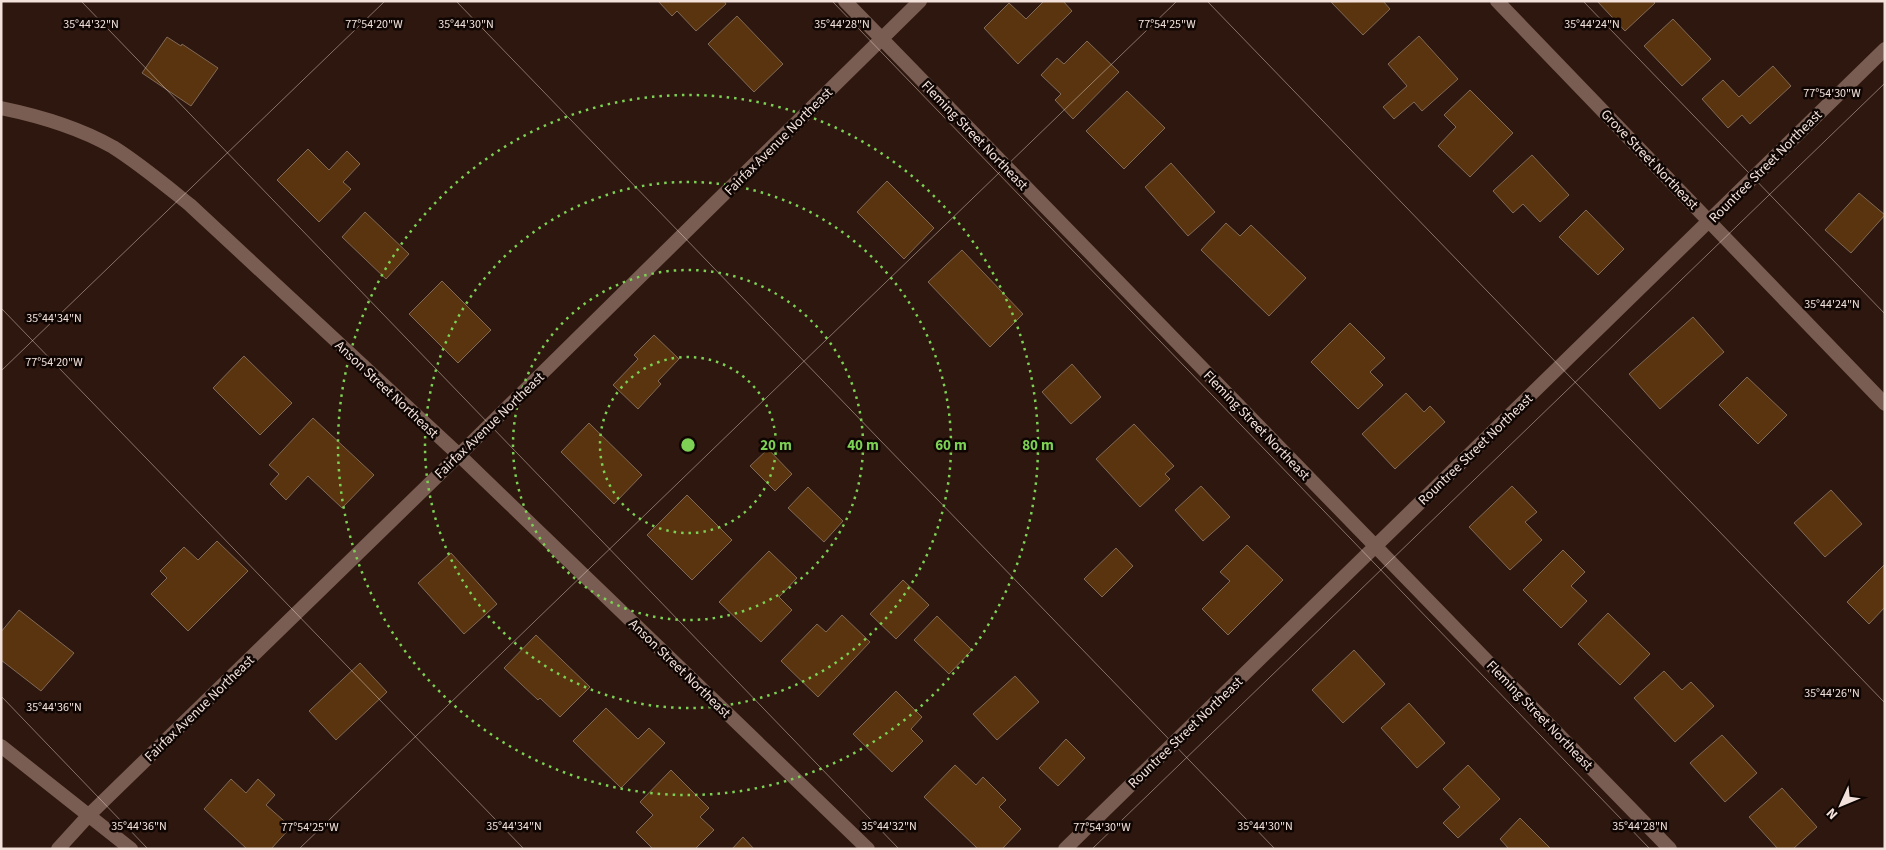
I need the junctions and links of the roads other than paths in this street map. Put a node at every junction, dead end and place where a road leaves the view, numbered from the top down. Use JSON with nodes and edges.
{"nodes":[{"id":1,"x":845,"y":1,"type":"edge"},
{"id":2,"x":920,"y":1,"type":"edge"},
{"id":3,"x":1497,"y":1,"type":"edge"},
{"id":4,"x":882,"y":39,"type":"junction"},
{"id":5,"x":1885,"y":49,"type":"edge"},
{"id":6,"x":1,"y":108,"type":"edge"},
{"id":7,"x":1709,"y":221,"type":"junction"},
{"id":8,"x":1885,"y":404,"type":"edge"},
{"id":9,"x":459,"y":455,"type":"junction"},
{"id":10,"x":1375,"y":546,"type":"junction"},
{"id":11,"x":1,"y":746,"type":"edge"},
{"id":12,"x":89,"y":815,"type":"junction"},
{"id":13,"x":58,"y":849,"type":"edge"},
{"id":14,"x":131,"y":849,"type":"edge"},
{"id":15,"x":868,"y":849,"type":"edge"},
{"id":16,"x":1065,"y":849,"type":"edge"},
{"id":17,"x":1670,"y":849,"type":"edge"}],
"edges":[{"from":1,"to":4,"type":"street","name":"Fleming Street Northeast"},
{"from":2,"to":4,"type":"street","name":"Fairfax Avenue Northeast"},
{"from":3,"to":7,"type":"street","name":"Grove Street Northeast"},
{"from":4,"to":9,"type":"street","name":"Fairfax Avenue Northeast"},
{"from":4,"to":10,"type":"street","name":"Fleming Street Northeast"},
{"from":5,"to":7,"type":"street","name":"Rountree Street Northeast"},
{"from":6,"to":9,"type":"street","name":"Anson Street Northeast"},
{"from":7,"to":8,"type":"street","name":"Grove Street Northeast"},
{"from":7,"to":10,"type":"street","name":"Rountree Street Northeast"},
{"from":9,"to":12,"type":"street","name":"Fairfax Avenue Northeast"},
{"from":9,"to":15,"type":"street","name":"Anson Street Northeast"},
{"from":10,"to":16,"type":"street","name":"Rountree Street Northeast"},
{"from":10,"to":17,"type":"street","name":"Fleming Street Northeast"},
{"from":11,"to":12,"type":"street"},
{"from":12,"to":13,"type":"street","name":"Fairfax Avenue Northeast"},
{"from":12,"to":14,"type":"street"}]}
